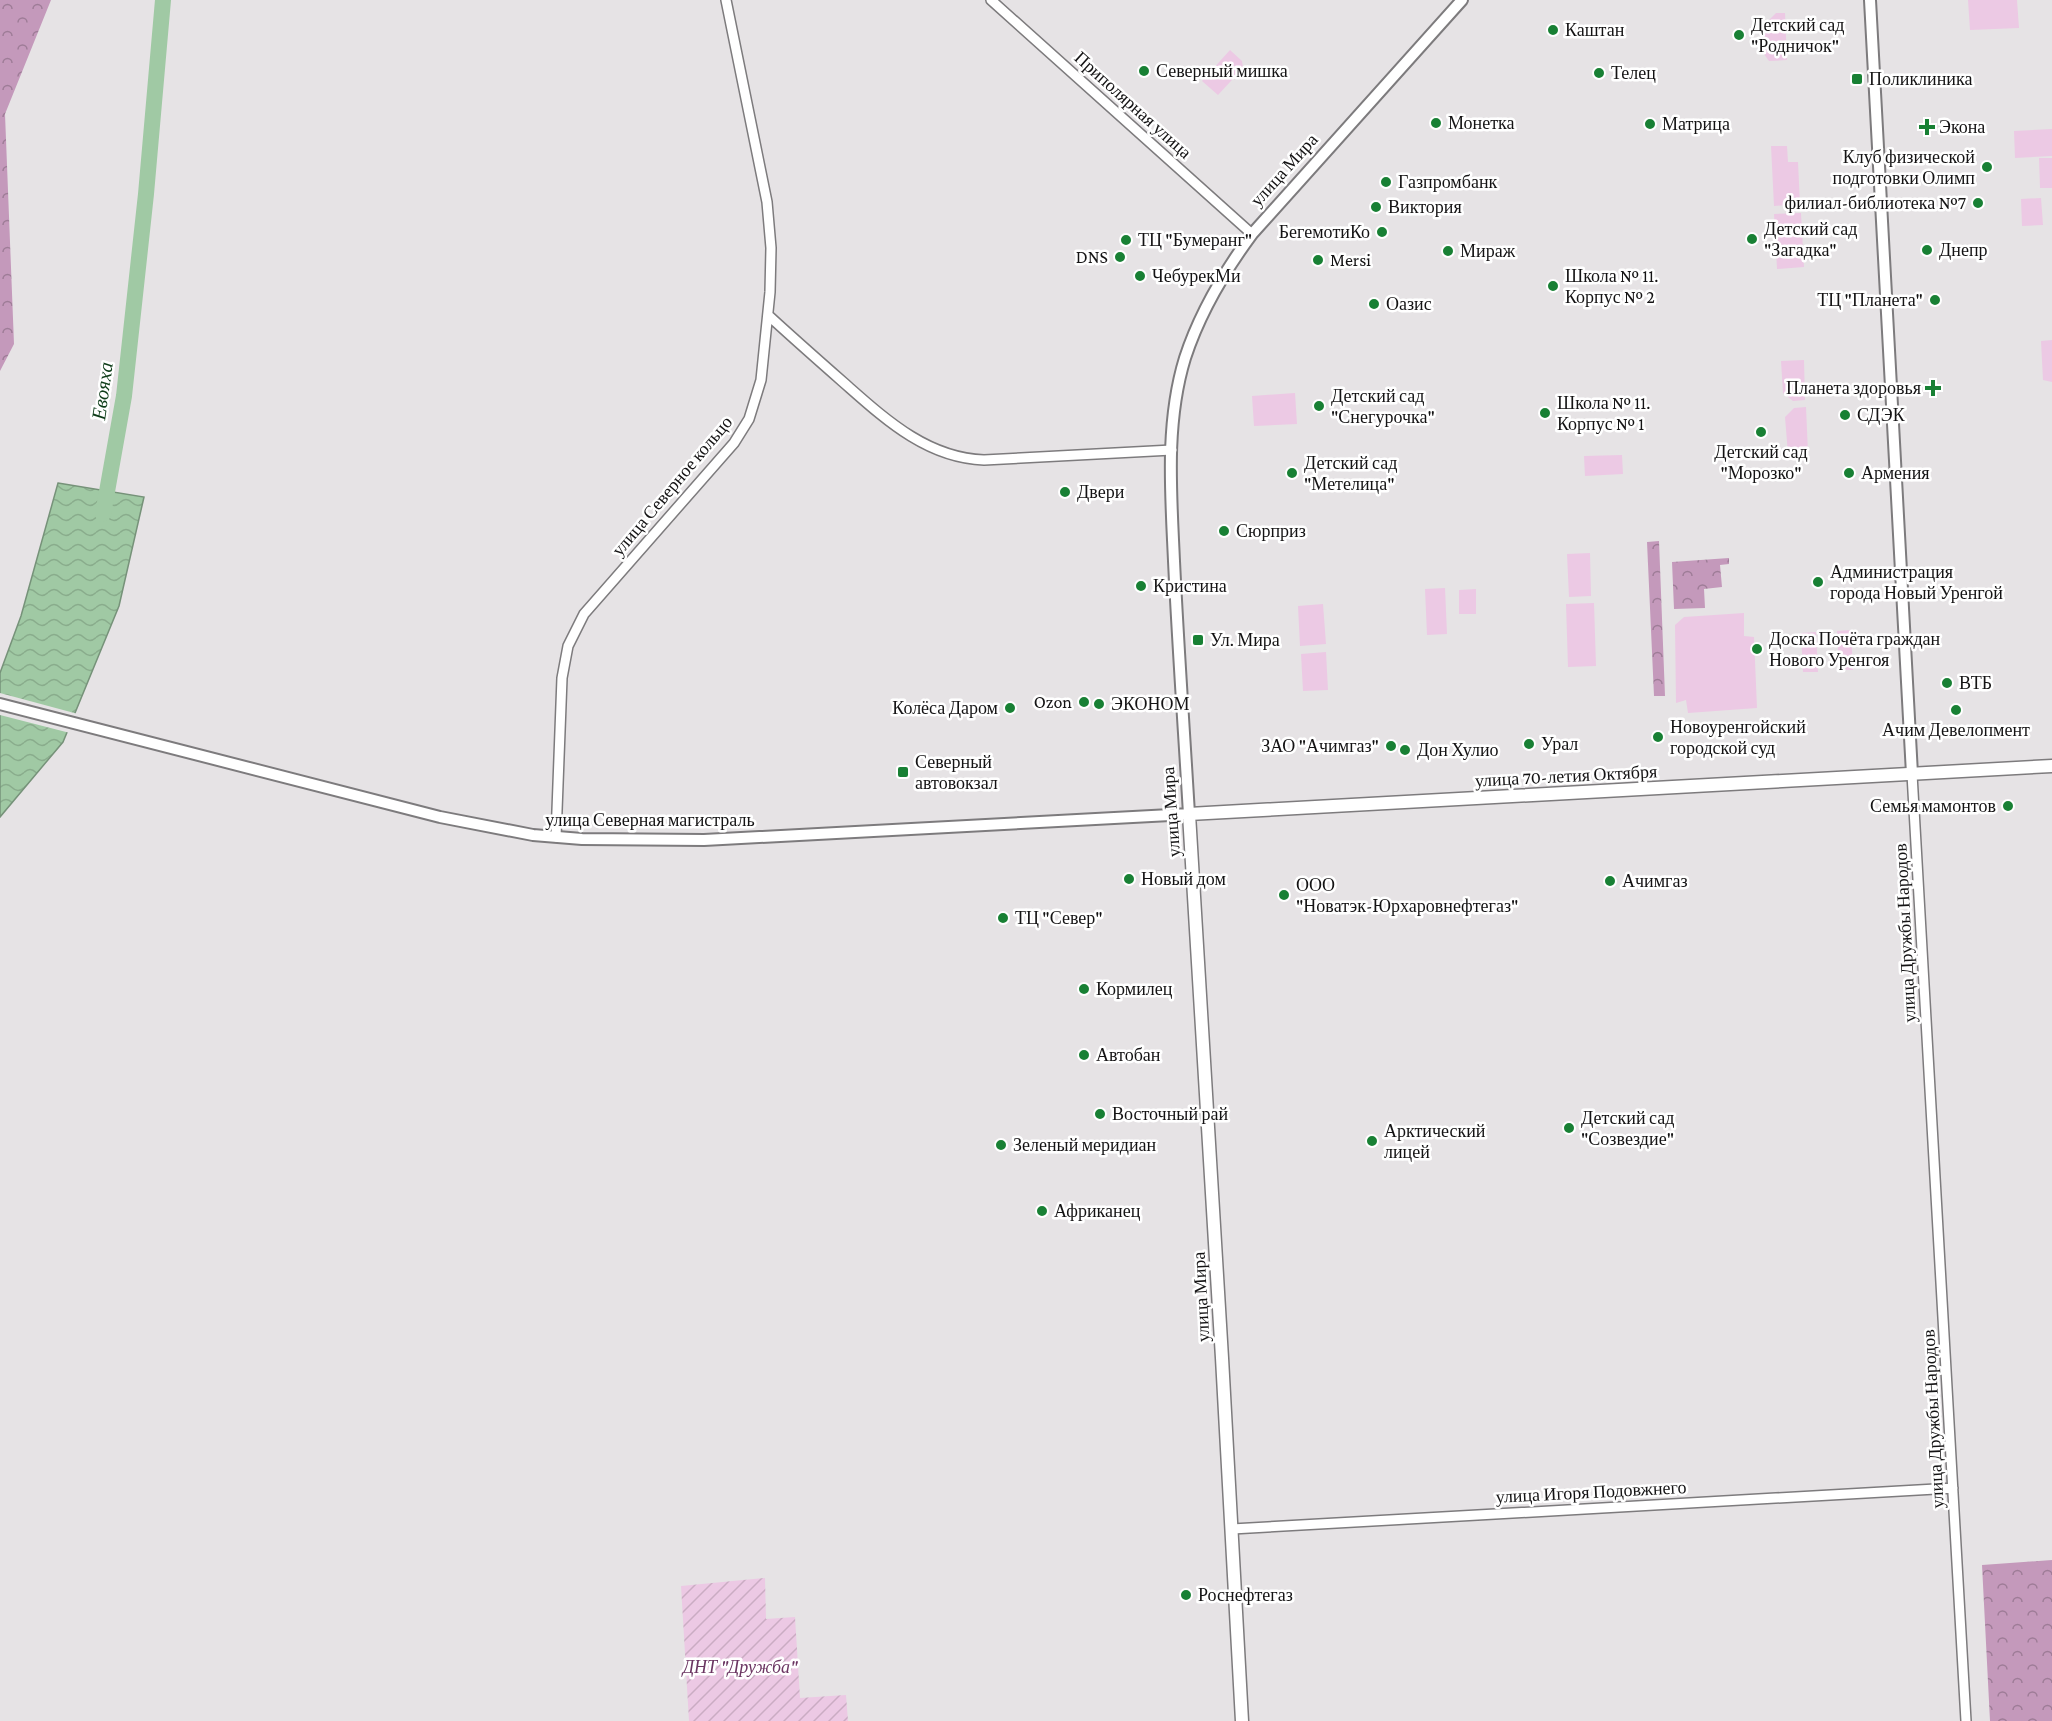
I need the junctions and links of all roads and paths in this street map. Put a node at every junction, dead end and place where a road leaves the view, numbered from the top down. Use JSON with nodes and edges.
{"nodes":[{"id":1,"x":726,"y":0,"type":"edge"},
{"id":2,"x":991,"y":0,"type":"edge"},
{"id":3,"x":1462,"y":0,"type":"edge"},
{"id":4,"x":1870,"y":0,"type":"edge"},
{"id":5,"x":1252,"y":234,"type":"junction"},
{"id":6,"x":768,"y":315,"type":"junction"},
{"id":7,"x":1172,"y":450,"type":"junction"},
{"id":8,"x":0,"y":704,"type":"edge"},
{"id":9,"x":2052,"y":766,"type":"edge"},
{"id":10,"x":1912,"y":774,"type":"junction"},
{"id":11,"x":1189,"y":814,"type":"junction"},
{"id":12,"x":556,"y":837,"type":"junction"},
{"id":13,"x":1953,"y":1488,"type":"junction"},
{"id":14,"x":1232,"y":1529,"type":"junction"},
{"id":15,"x":1242,"y":1721,"type":"edge"},
{"id":16,"x":1966,"y":1721,"type":"edge"}],
"edges":[{"from":1,"to":6,"type":"street","name":"улица Северное кольцо"},
{"from":2,"to":5,"type":"street","name":"Приполярная улица"},
{"from":3,"to":5,"type":"street","name":"улица Мира"},
{"from":4,"to":10,"type":"street","name":"улица Дружбы Народов"},
{"from":5,"to":7,"type":"street","name":"улица Мира"},
{"from":6,"to":7,"type":"street"},
{"from":6,"to":12,"type":"street","name":"улица Северное кольцо"},
{"from":7,"to":11,"type":"street","name":"улица Мира"},
{"from":8,"to":12,"type":"street","name":"улица Северная магистраль"},
{"from":9,"to":10,"type":"main road","name":"улица 70-летия Октября"},
{"from":10,"to":11,"type":"main road","name":"улица 70-летия Октября"},
{"from":10,"to":13,"type":"street","name":"улица Дружбы Народов"},
{"from":11,"to":12,"type":"street","name":"улица Северная магистраль"},
{"from":11,"to":14,"type":"main road","name":"улица Мира"},
{"from":13,"to":14,"type":"street","name":"улица Игоря Подовжнего"},
{"from":13,"to":16,"type":"street","name":"улица Дружбы Народов"},
{"from":14,"to":15,"type":"main road","name":"улица Мира"}]}
